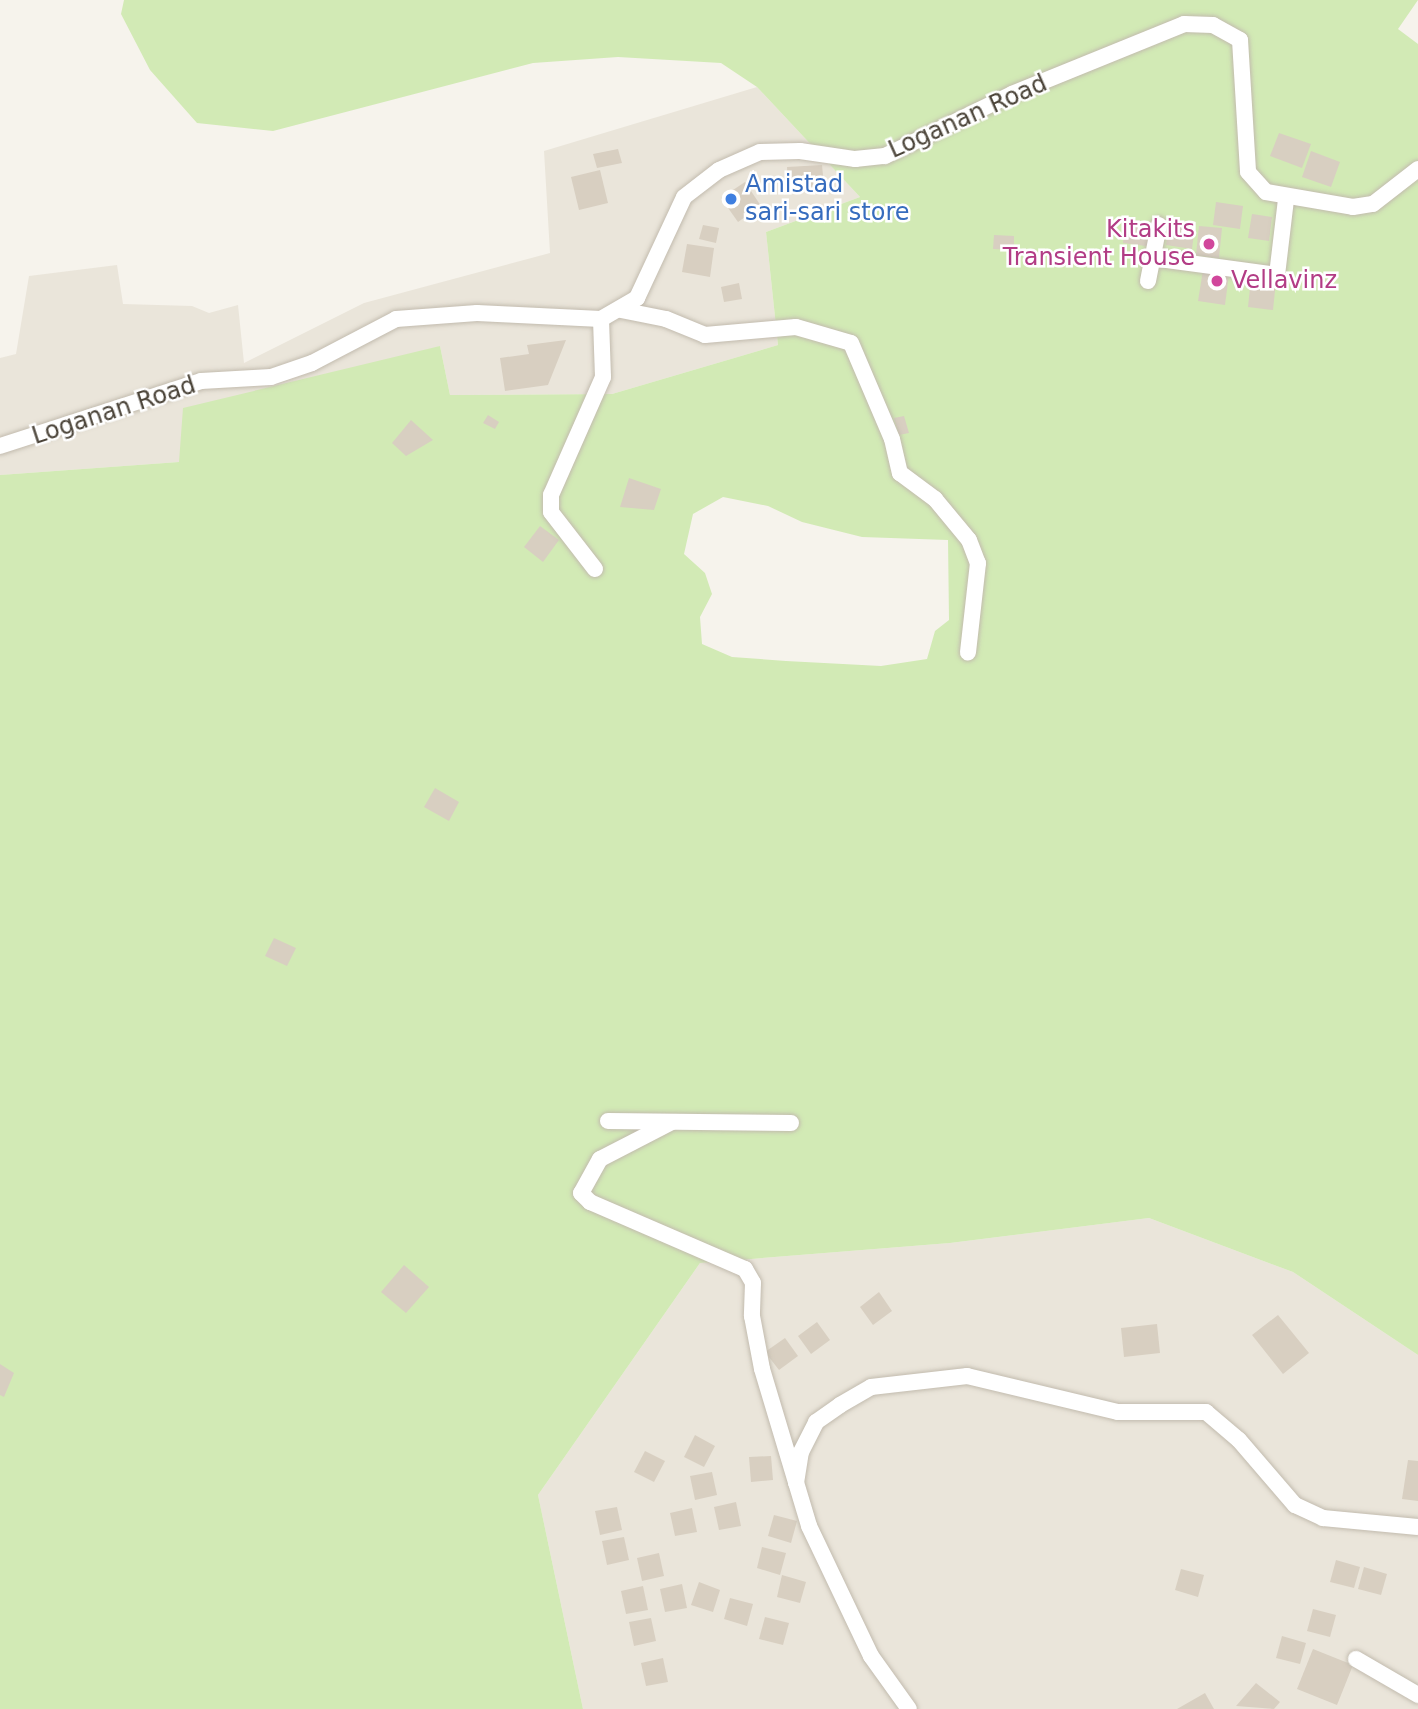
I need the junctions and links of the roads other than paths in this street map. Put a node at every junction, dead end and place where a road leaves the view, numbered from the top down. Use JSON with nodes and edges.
{"nodes":[{"id":1,"x":1418,"y":169,"type":"edge"},
{"id":2,"x":1286,"y":199,"type":"junction"},
{"id":3,"x":1159,"y":225,"type":"dead end"},
{"id":4,"x":1152,"y":258,"type":"junction"},
{"id":5,"x":1148,"y":281,"type":"dead end"},
{"id":6,"x":621,"y":310,"type":"junction"},
{"id":7,"x":601,"y":319,"type":"junction"},
{"id":8,"x":0,"y":446,"type":"edge"},
{"id":9,"x":595,"y":569,"type":"dead end"},
{"id":10,"x":968,"y":652,"type":"dead end"},
{"id":11,"x":608,"y":1121,"type":"dead end"},
{"id":12,"x":672,"y":1122,"type":"junction"},
{"id":13,"x":791,"y":1124,"type":"dead end"},
{"id":14,"x":796,"y":1487,"type":"junction"},
{"id":15,"x":1418,"y":1527,"type":"edge"},
{"id":16,"x":1356,"y":1658,"type":"dead end"},
{"id":17,"x":1418,"y":1695,"type":"edge"},
{"id":18,"x":909,"y":1709,"type":"edge"}],
"edges":[{"from":1,"to":2,"type":"street","name":"Loganan Road"},
{"from":2,"to":4,"type":"street"},
{"from":2,"to":6,"type":"street","name":"Loganan Road"},
{"from":3,"to":4,"type":"street"},
{"from":4,"to":5,"type":"street"},
{"from":6,"to":7,"type":"street","name":"Loganan Road"},
{"from":6,"to":10,"type":"street"},
{"from":7,"to":8,"type":"street","name":"Loganan Road"},
{"from":7,"to":9,"type":"street"},
{"from":11,"to":12,"type":"street"},
{"from":12,"to":13,"type":"street"},
{"from":12,"to":14,"type":"street"},
{"from":14,"to":15,"type":"street"},
{"from":14,"to":18,"type":"street"},
{"from":16,"to":17,"type":"street"}]}
